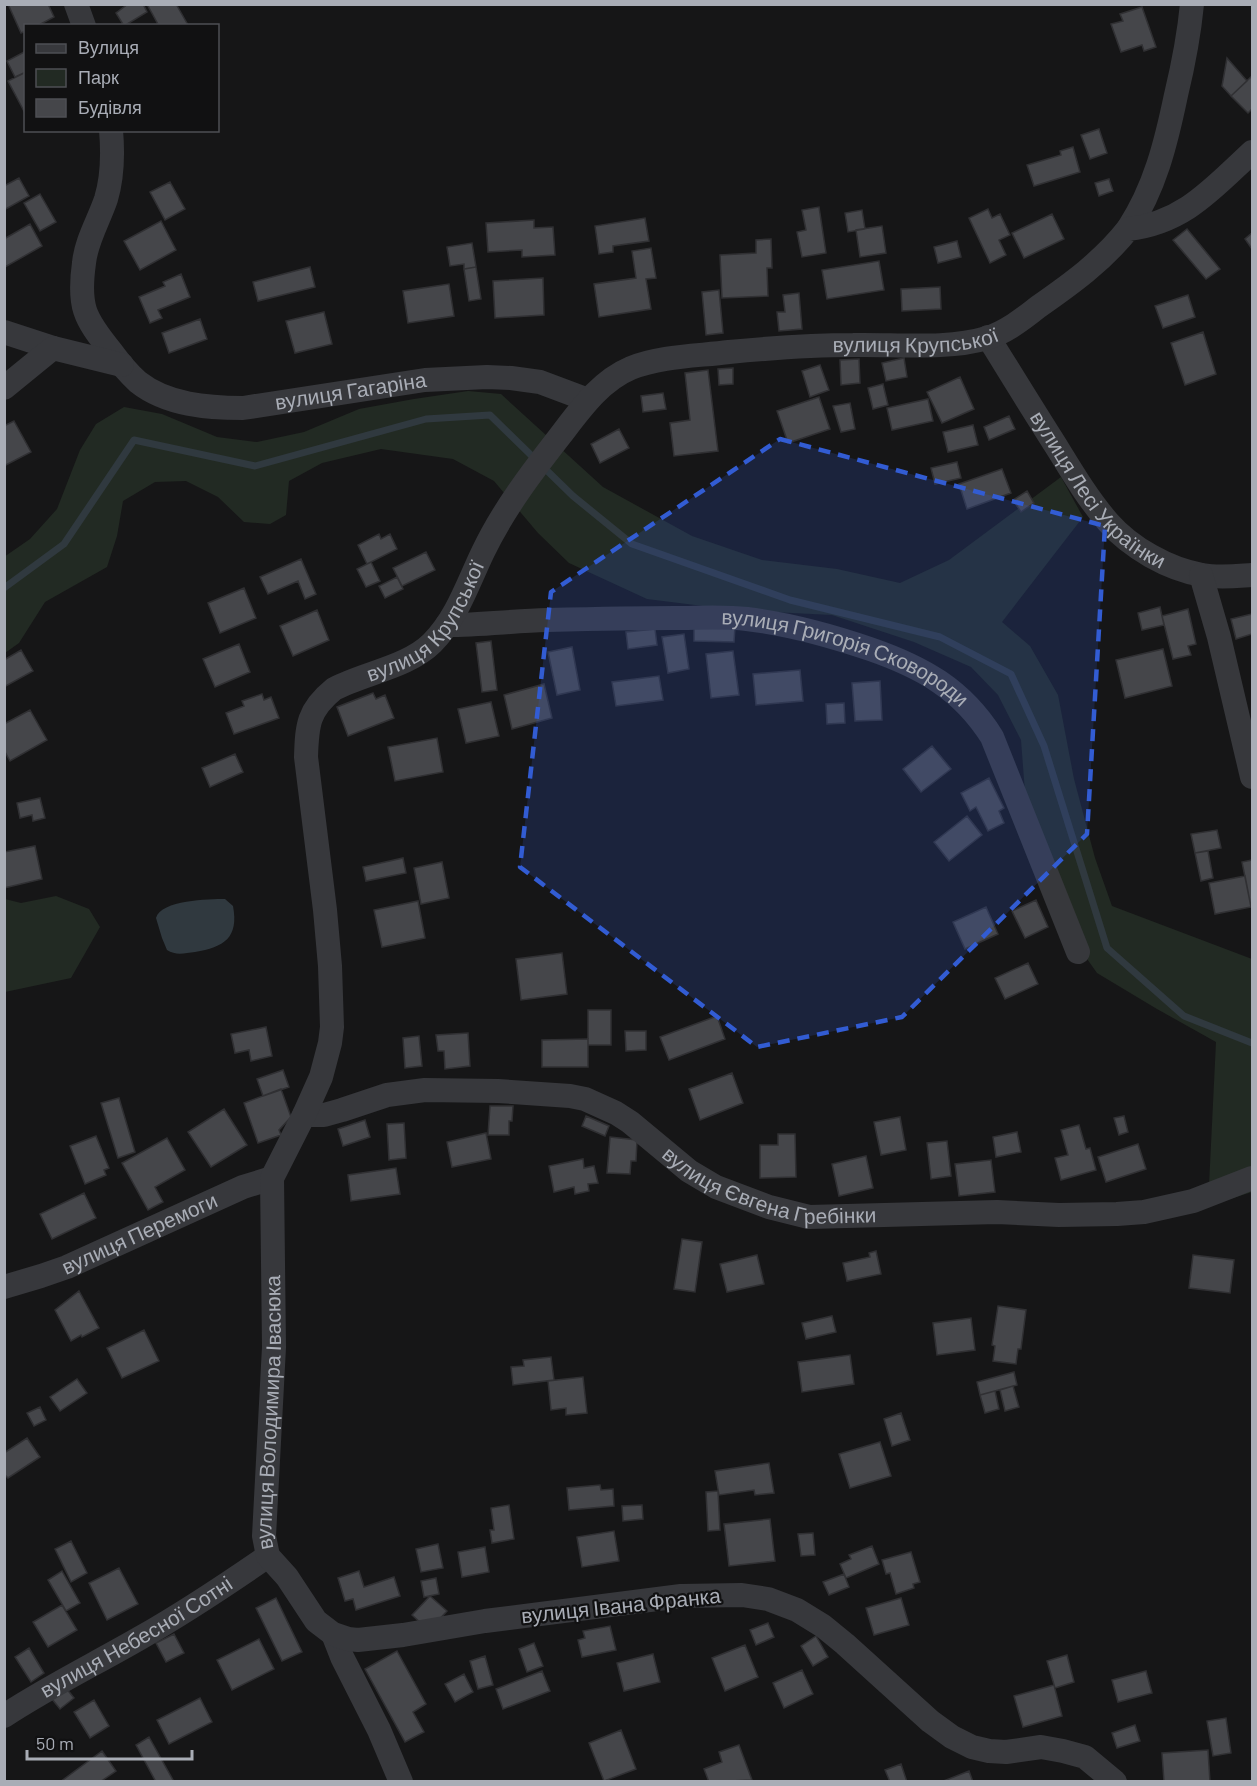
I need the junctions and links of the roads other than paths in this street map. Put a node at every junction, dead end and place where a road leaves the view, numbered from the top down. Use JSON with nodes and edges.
{"nodes":[{"id":1,"x":76,"y":4,"type":"edge"},
{"id":2,"x":1192,"y":4,"type":"edge"},
{"id":3,"x":83,"y":24,"type":"edge"},
{"id":4,"x":111,"y":132,"type":"edge"},
{"id":5,"x":1252,"y":153,"type":"edge"},
{"id":6,"x":1128,"y":229,"type":"junction"},
{"id":7,"x":4,"y":332,"type":"edge"},
{"id":8,"x":988,"y":337,"type":"junction"},
{"id":9,"x":53,"y":348,"type":"junction"},
{"id":10,"x":122,"y":365,"type":"junction"},
{"id":11,"x":4,"y":388,"type":"edge"},
{"id":12,"x":588,"y":400,"type":"junction"},
{"id":13,"x":1201,"y":575,"type":"junction"},
{"id":14,"x":1252,"y":575,"type":"edge"},
{"id":15,"x":447,"y":625,"type":"junction"},
{"id":16,"x":1252,"y":777,"type":"edge"},
{"id":17,"x":1078,"y":952,"type":"dead end"},
{"id":18,"x":304,"y":1115,"type":"junction"},
{"id":19,"x":272,"y":1178,"type":"junction"},
{"id":20,"x":1252,"y":1178,"type":"edge"},
{"id":21,"x":4,"y":1287,"type":"edge"},
{"id":22,"x":268,"y":1556,"type":"junction"},
{"id":23,"x":328,"y":1631,"type":"junction"},
{"id":24,"x":4,"y":1716,"type":"edge"},
{"id":25,"x":401,"y":1782,"type":"edge"},
{"id":26,"x":1114,"y":1782,"type":"edge"}],
"edges":[{"from":1,"to":3,"type":"street"},
{"from":2,"to":6,"type":"street","name":"вулиця Крупської"},
{"from":4,"to":10,"type":"street","name":"вулиця Гагаріна"},
{"from":5,"to":6,"type":"street"},
{"from":6,"to":8,"type":"street","name":"вулиця Крупської"},
{"from":7,"to":9,"type":"street","name":"вулиця Гагаріна"},
{"from":8,"to":12,"type":"street","name":"вулиця Крупської"},
{"from":8,"to":13,"type":"street","name":"вулиця Лесі Українки"},
{"from":9,"to":10,"type":"street","name":"вулиця Гагаріна"},
{"from":9,"to":11,"type":"street"},
{"from":10,"to":12,"type":"street","name":"вулиця Гагаріна"},
{"from":12,"to":15,"type":"street","name":"вулиця Крупської"},
{"from":13,"to":14,"type":"street","name":"вулиця Лесі Українки"},
{"from":13,"to":16,"type":"street"},
{"from":15,"to":17,"type":"street","name":"вулиця Григорія Сковороди"},
{"from":15,"to":18,"type":"street","name":"вулиця Крупської"},
{"from":18,"to":19,"type":"street"},
{"from":18,"to":20,"type":"street","name":"вулиця Євгена Гребінки"},
{"from":19,"to":21,"type":"street","name":"вулиця Перемоги"},
{"from":19,"to":22,"type":"street","name":"вулиця Володимира Івасюка"},
{"from":22,"to":23,"type":"street","name":"вулиця Володимира Івасюка"},
{"from":22,"to":24,"type":"street","name":"вулиця Небесної Сотні"},
{"from":23,"to":25,"type":"street","name":"вулиця Володимира Івасюка"},
{"from":23,"to":26,"type":"street","name":"вулиця Івана Франка"}]}
